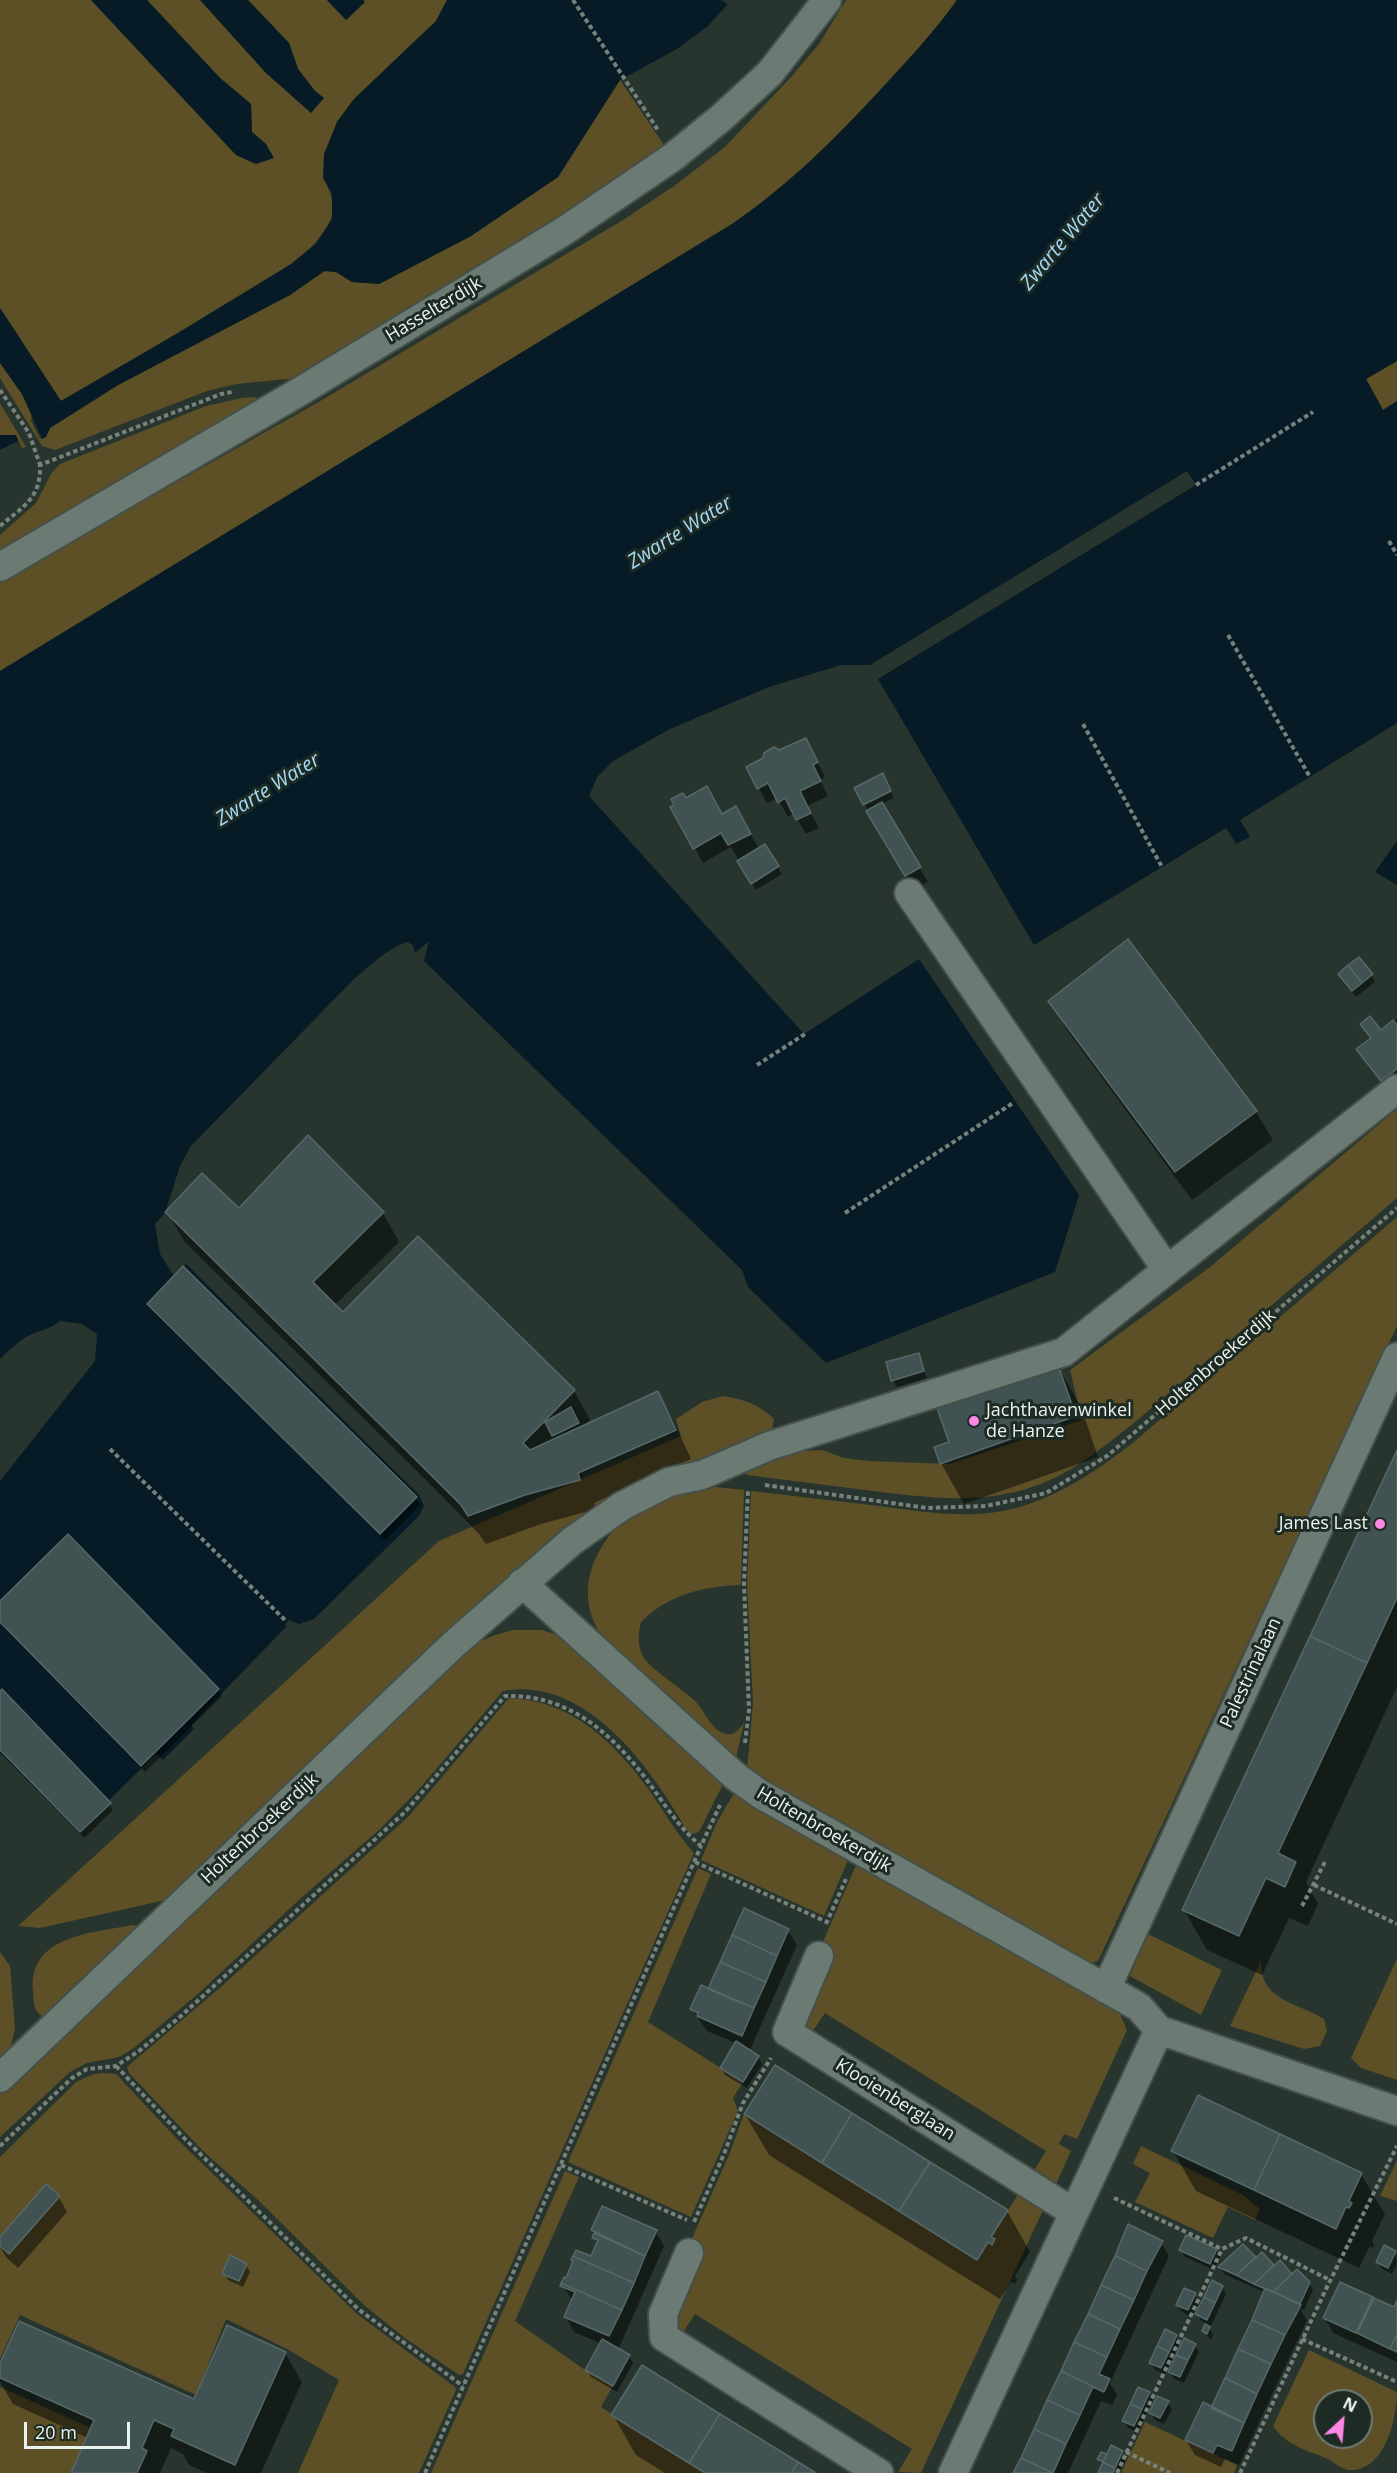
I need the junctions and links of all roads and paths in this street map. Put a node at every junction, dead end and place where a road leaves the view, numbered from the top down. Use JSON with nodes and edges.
{"nodes":[{"id":1,"x":573,"y":0,"type":"edge"},
{"id":2,"x":827,"y":0,"type":"edge"},
{"id":3,"x":660,"y":133,"type":"dead end"},
{"id":4,"x":0,"y":390,"type":"edge"},
{"id":5,"x":240,"y":392,"type":"dead end"},
{"id":6,"x":1312,"y":412,"type":"dead end"},
{"id":7,"x":40,"y":465,"type":"junction"},
{"id":8,"x":1196,"y":485,"type":"dead end"},
{"id":9,"x":0,"y":526,"type":"edge"},
{"id":10,"x":1389,"y":541,"type":"dead end"},
{"id":11,"x":1397,"y":555,"type":"edge"},
{"id":12,"x":0,"y":567,"type":"edge"},
{"id":13,"x":1228,"y":635,"type":"dead end"},
{"id":14,"x":1083,"y":724,"type":"dead end"},
{"id":15,"x":1310,"y":777,"type":"dead end"},
{"id":16,"x":1162,"y":867,"type":"dead end"},
{"id":17,"x":909,"y":893,"type":"dead end"},
{"id":18,"x":804,"y":1034,"type":"dead end"},
{"id":19,"x":756,"y":1065,"type":"dead end"},
{"id":20,"x":1397,"y":1089,"type":"edge"},
{"id":21,"x":1016,"y":1101,"type":"dead end"},
{"id":22,"x":1397,"y":1208,"type":"edge"},
{"id":23,"x":845,"y":1213,"type":"dead end"},
{"id":24,"x":1167,"y":1270,"type":"junction"},
{"id":25,"x":1397,"y":1357,"type":"edge"},
{"id":26,"x":110,"y":1449,"type":"dead end"},
{"id":27,"x":702,"y":1475,"type":"junction"},
{"id":28,"x":759,"y":1484,"type":"dead end"},
{"id":29,"x":522,"y":1582,"type":"junction"},
{"id":30,"x":287,"y":1622,"type":"dead end"},
{"id":31,"x":735,"y":1776,"type":"junction"},
{"id":32,"x":701,"y":1846,"type":"junction"},
{"id":33,"x":858,"y":1851,"type":"junction"},
{"id":34,"x":1326,"y":1860,"type":"dead end"},
{"id":35,"x":695,"y":1862,"type":"junction"},
{"id":36,"x":1314,"y":1885,"type":"junction"},
{"id":37,"x":1302,"y":1906,"type":"dead end"},
{"id":38,"x":827,"y":1922,"type":"junction"},
{"id":39,"x":1397,"y":1924,"type":"edge"},
{"id":40,"x":819,"y":1956,"type":"joint"},
{"id":41,"x":1106,"y":1989,"type":"junction"},
{"id":42,"x":1159,"y":2030,"type":"junction"},
{"id":43,"x":787,"y":2032,"type":"junction"},
{"id":44,"x":116,"y":2066,"type":"junction"},
{"id":45,"x":0,"y":2078,"type":"edge"},
{"id":46,"x":1397,"y":2111,"type":"edge"},
{"id":47,"x":0,"y":2146,"type":"edge"},
{"id":48,"x":1397,"y":2146,"type":"edge"},
{"id":49,"x":561,"y":2165,"type":"junction"},
{"id":50,"x":1086,"y":2185,"type":"junction"},
{"id":51,"x":1073,"y":2212,"type":"junction"},
{"id":52,"x":1222,"y":2249,"type":"junction"},
{"id":53,"x":689,"y":2253,"type":"dead end"},
{"id":54,"x":1330,"y":2280,"type":"junction"},
{"id":55,"x":1302,"y":2339,"type":"junction"},
{"id":56,"x":1397,"y":2382,"type":"edge"},
{"id":57,"x":463,"y":2386,"type":"junction"},
{"id":58,"x":1126,"y":2452,"type":"junction"},
{"id":59,"x":425,"y":2473,"type":"edge"},
{"id":60,"x":879,"y":2473,"type":"edge"},
{"id":61,"x":952,"y":2473,"type":"edge"},
{"id":62,"x":1117,"y":2473,"type":"edge"},
{"id":63,"x":1170,"y":2473,"type":"edge"},
{"id":64,"x":1240,"y":2473,"type":"edge"}],
"edges":[{"from":1,"to":3,"type":"path"},
{"from":2,"to":12,"type":"street","name":"Hasselterdijk"},
{"from":4,"to":7,"type":"path"},
{"from":5,"to":7,"type":"path"},
{"from":6,"to":8,"type":"path"},
{"from":7,"to":9,"type":"path"},
{"from":10,"to":11,"type":"path"},
{"from":13,"to":15,"type":"path"},
{"from":14,"to":16,"type":"path"},
{"from":17,"to":24,"type":"street"},
{"from":18,"to":19,"type":"path"},
{"from":20,"to":24,"type":"street","name":"Holtenbroekerdijk"},
{"from":21,"to":23,"type":"path"},
{"from":22,"to":28,"type":"path","name":"Holtenbroekerdijk"},
{"from":24,"to":27,"type":"street","name":"Holtenbroekerdijk"},
{"from":25,"to":41,"type":"street","name":"Palestrinalaan"},
{"from":26,"to":30,"type":"path"},
{"from":27,"to":29,"type":"street","name":"Holtenbroekerdijk"},
{"from":27,"to":31,"type":"path"},
{"from":29,"to":31,"type":"street","name":"Holtenbroekerdijk"},
{"from":29,"to":45,"type":"street","name":"Holtenbroekerdijk"},
{"from":31,"to":32,"type":"path"},
{"from":31,"to":33,"type":"street","name":"Holtenbroekerdijk"},
{"from":32,"to":35,"type":"path"},
{"from":32,"to":44,"type":"path"},
{"from":33,"to":38,"type":"path"},
{"from":33,"to":41,"type":"street","name":"Holtenbroekerdijk"},
{"from":34,"to":36,"type":"path"},
{"from":35,"to":38,"type":"path"},
{"from":35,"to":49,"type":"path"},
{"from":36,"to":37,"type":"path"},
{"from":36,"to":39,"type":"path"},
{"from":38,"to":40,"type":"path"},
{"from":40,"to":43,"type":"street"},
{"from":41,"to":42,"type":"street","name":"Holtenbroekerdijk"},
{"from":42,"to":46,"type":"street"},
{"from":42,"to":50,"type":"street"},
{"from":43,"to":49,"type":"path"},
{"from":43,"to":51,"type":"street","name":"Klooienberglaan"},
{"from":44,"to":47,"type":"path"},
{"from":44,"to":57,"type":"path"},
{"from":48,"to":54,"type":"path"},
{"from":49,"to":57,"type":"path"},
{"from":50,"to":51,"type":"street"},
{"from":50,"to":52,"type":"path"},
{"from":51,"to":61,"type":"street"},
{"from":52,"to":54,"type":"path"},
{"from":52,"to":58,"type":"path"},
{"from":53,"to":60,"type":"street"},
{"from":54,"to":55,"type":"path"},
{"from":55,"to":56,"type":"path"},
{"from":55,"to":64,"type":"path"},
{"from":57,"to":59,"type":"path"},
{"from":58,"to":62,"type":"path"},
{"from":58,"to":63,"type":"path"}]}
